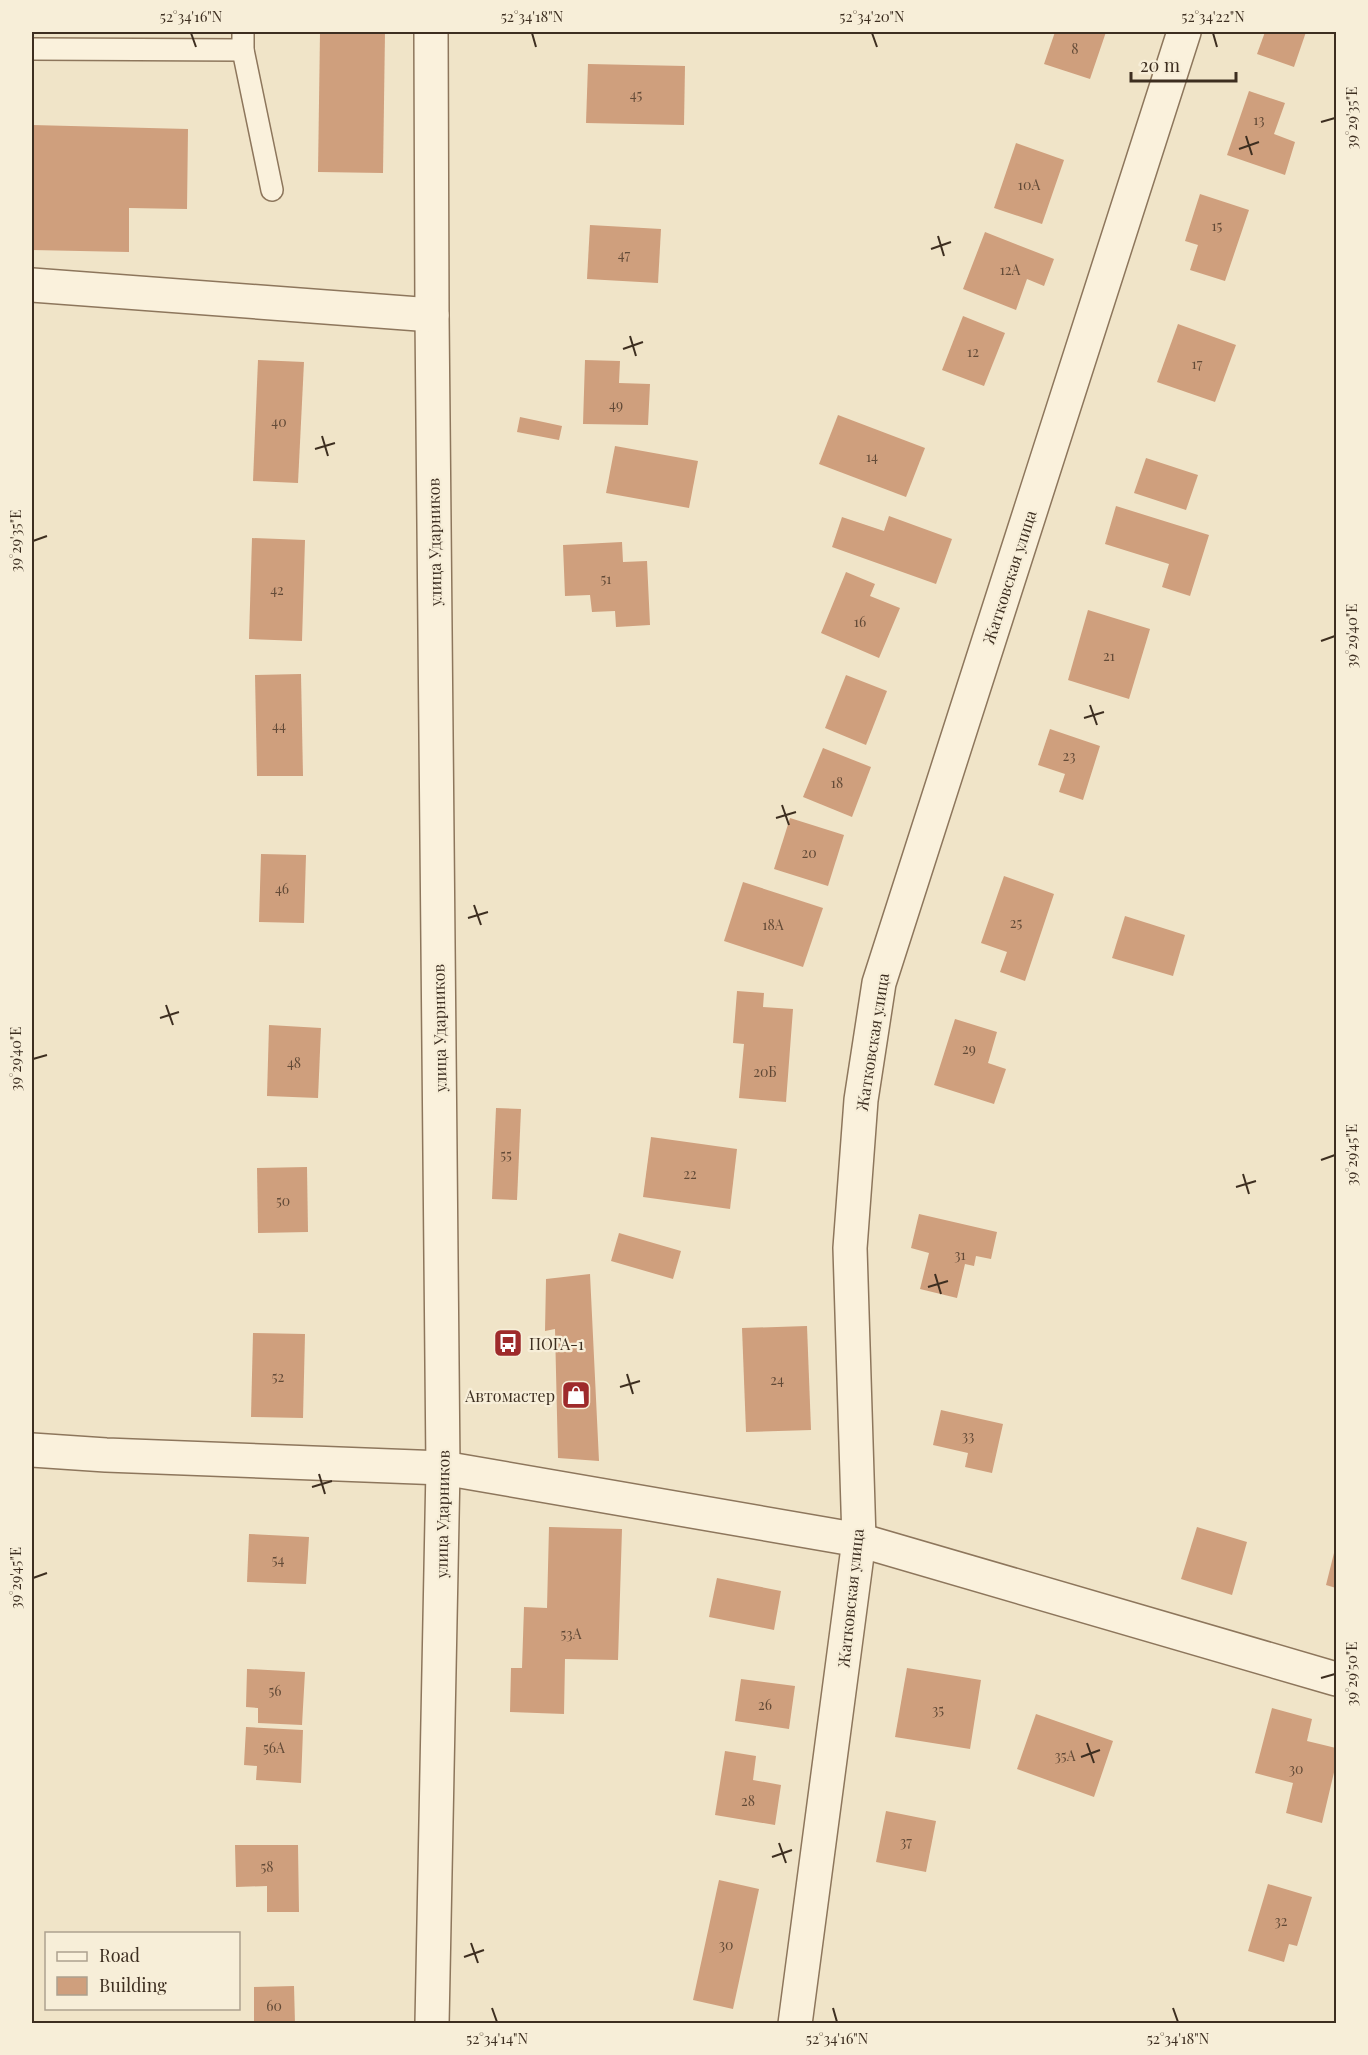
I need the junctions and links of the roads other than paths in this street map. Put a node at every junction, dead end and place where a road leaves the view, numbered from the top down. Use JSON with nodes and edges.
{"nodes":[{"id":1,"x":431,"y":32,"type":"edge"},
{"id":2,"x":1184,"y":32,"type":"edge"},
{"id":3,"x":243,"y":41,"type":"edge"},
{"id":4,"x":32,"y":49,"type":"edge"},
{"id":5,"x":272,"y":190,"type":"dead end"},
{"id":6,"x":32,"y":285,"type":"edge"},
{"id":7,"x":432,"y":315,"type":"junction"},
{"id":8,"x":32,"y":1450,"type":"edge"},
{"id":9,"x":443,"y":1468,"type":"junction"},
{"id":10,"x":859,"y":1540,"type":"junction"},
{"id":11,"x":1336,"y":1679,"type":"edge"},
{"id":12,"x":432,"y":2024,"type":"edge"},
{"id":13,"x":795,"y":2024,"type":"edge"}],
"edges":[{"from":1,"to":7,"type":"street","name":"улица Ударников"},
{"from":2,"to":10,"type":"street","name":"Жатковская улица"},
{"from":3,"to":4,"type":"lane"},
{"from":3,"to":5,"type":"lane"},
{"from":6,"to":7,"type":"street"},
{"from":7,"to":9,"type":"street","name":"улица Ударников"},
{"from":8,"to":9,"type":"street"},
{"from":9,"to":10,"type":"street"},
{"from":9,"to":12,"type":"street","name":"улица Ударников"},
{"from":10,"to":11,"type":"street"},
{"from":10,"to":13,"type":"street","name":"Жатковская улица"}]}
